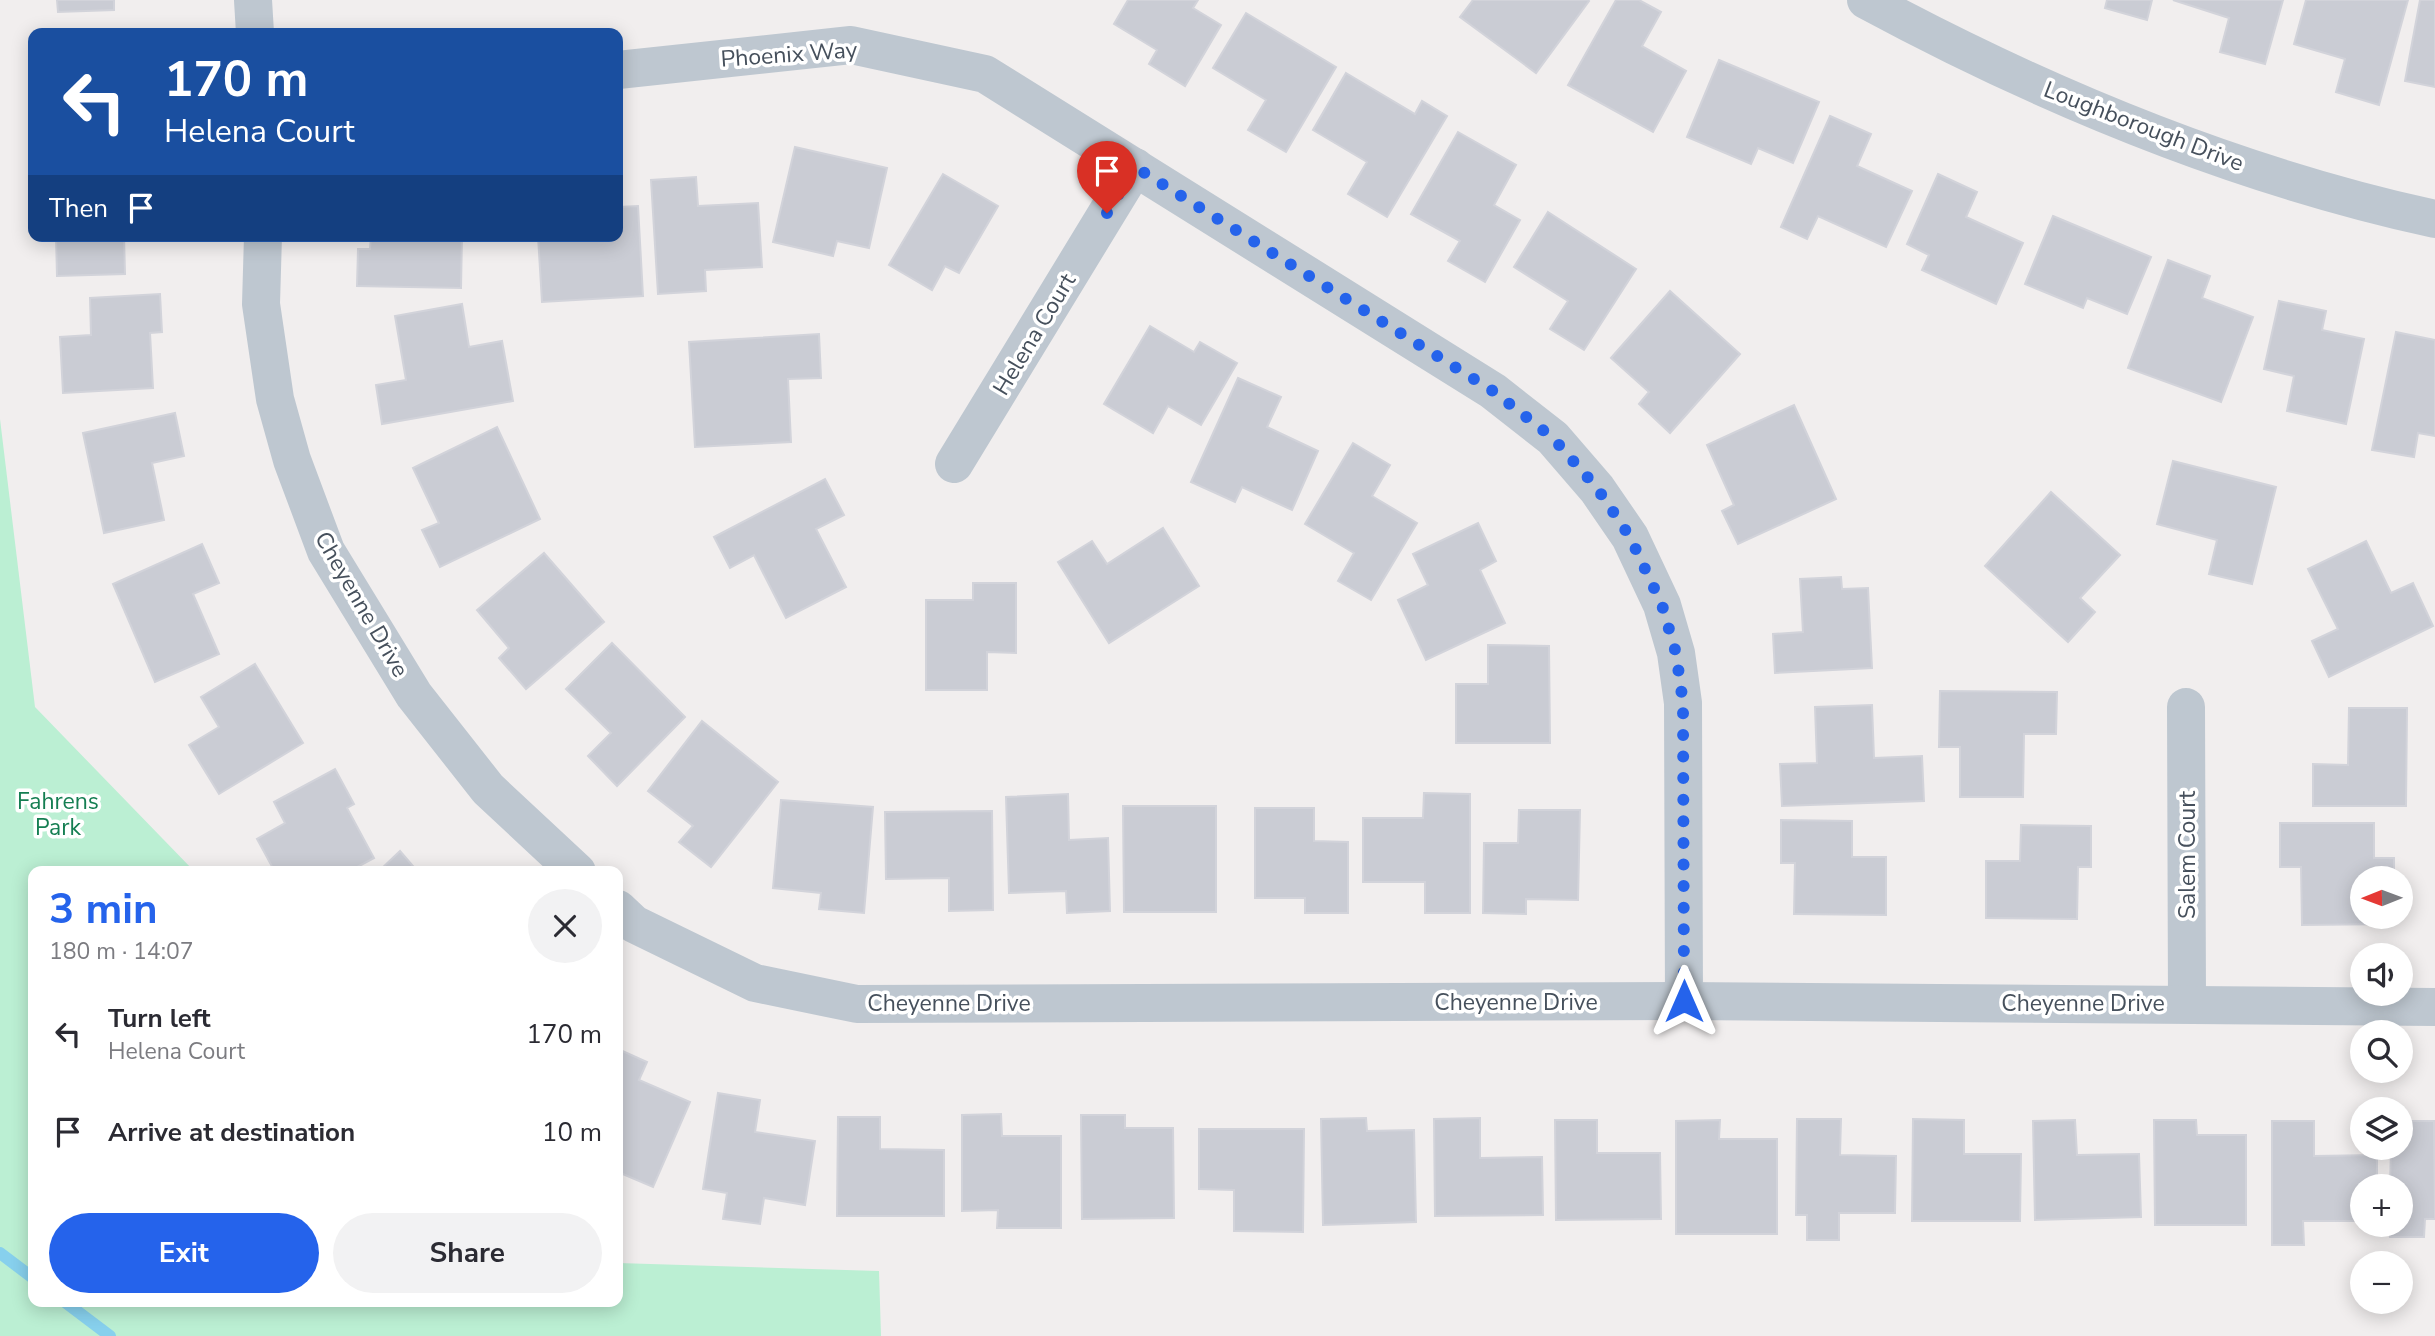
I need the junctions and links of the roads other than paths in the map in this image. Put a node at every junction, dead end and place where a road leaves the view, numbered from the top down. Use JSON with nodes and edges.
{"nodes":[{"id":1,"x":253,"y":0,"type":"edge"},
{"id":2,"x":1866,"y":0,"type":"edge"},
{"id":3,"x":255,"y":28,"type":"edge"},
{"id":4,"x":623,"y":69,"type":"edge"},
{"id":5,"x":1135,"y":167,"type":"junction"},
{"id":6,"x":2435,"y":219,"type":"edge"},
{"id":7,"x":263,"y":242,"type":"edge"},
{"id":8,"x":954,"y":464,"type":"dead end"},
{"id":9,"x":2186,"y":707,"type":"dead end"},
{"id":10,"x":571,"y":866,"type":"edge"},
{"id":11,"x":623,"y":914,"type":"edge"},
{"id":12,"x":1684,"y":1001,"type":"junction"},
{"id":13,"x":2187,"y":1003,"type":"junction"},
{"id":14,"x":2435,"y":1007,"type":"edge"}],
"edges":[{"from":1,"to":3,"type":"street"},
{"from":2,"to":6,"type":"street","name":"Loughborough Drive"},
{"from":4,"to":5,"type":"street","name":"Phoenix Way"},
{"from":5,"to":8,"type":"street","name":"Helena Court"},
{"from":5,"to":12,"type":"street","name":"Phoenix Way"},
{"from":7,"to":10,"type":"street","name":"Cheyenne Drive"},
{"from":9,"to":13,"type":"street","name":"Salem Court"},
{"from":11,"to":12,"type":"street","name":"Cheyenne Drive"},
{"from":12,"to":13,"type":"street","name":"Cheyenne Drive"},
{"from":13,"to":14,"type":"street","name":"Cheyenne Drive"}]}
